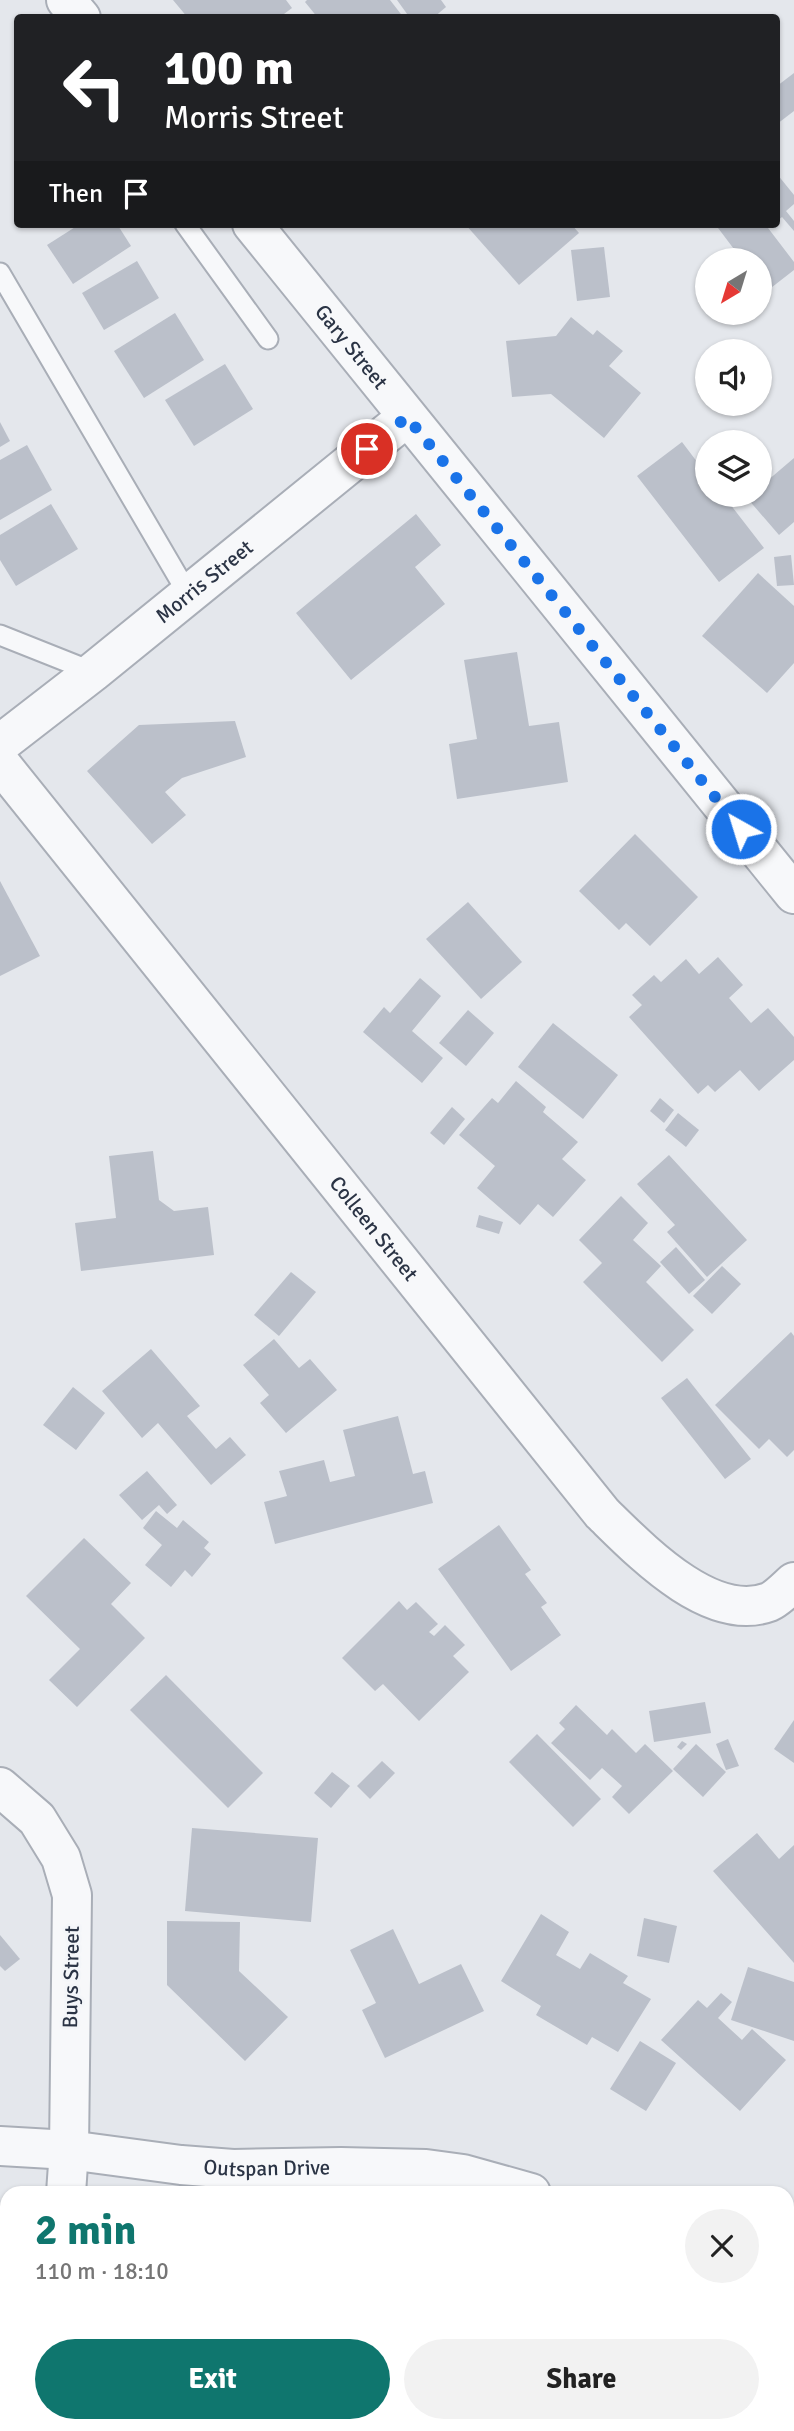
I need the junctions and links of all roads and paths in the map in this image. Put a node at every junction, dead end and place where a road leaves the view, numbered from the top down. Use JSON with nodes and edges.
{"nodes":[{"id":1,"x":66,"y":0,"type":"edge"},
{"id":2,"x":78,"y":14,"type":"edge"},
{"id":3,"x":188,"y":228,"type":"edge"},
{"id":4,"x":255,"y":228,"type":"edge"},
{"id":5,"x":0,"y":273,"type":"edge"},
{"id":6,"x":268,"y":338,"type":"dead end"},
{"id":7,"x":407,"y":417,"type":"junction"},
{"id":8,"x":188,"y":594,"type":"junction"},
{"id":9,"x":0,"y":635,"type":"edge"},
{"id":10,"x":93,"y":672,"type":"junction"},
{"id":11,"x":0,"y":744,"type":"edge"},
{"id":12,"x":0,"y":763,"type":"edge"},
{"id":13,"x":794,"y":894,"type":"edge"},
{"id":14,"x":794,"y":1582,"type":"edge"},
{"id":15,"x":0,"y":1787,"type":"edge"},
{"id":16,"x":0,"y":2146,"type":"edge"},
{"id":17,"x":69,"y":2150,"type":"junction"},
{"id":18,"x":66,"y":2186,"type":"edge"},
{"id":19,"x":506,"y":2186,"type":"edge"}],
"edges":[{"from":1,"to":2,"type":"street"},
{"from":3,"to":6,"type":"lane"},
{"from":4,"to":7,"type":"street","name":"Gary Street"},
{"from":5,"to":8,"type":"lane"},
{"from":7,"to":8,"type":"street","name":"Morris Street"},
{"from":7,"to":13,"type":"street","name":"Gary Street"},
{"from":8,"to":10,"type":"street","name":"Morris Street"},
{"from":9,"to":10,"type":"lane"},
{"from":10,"to":11,"type":"street","name":"Morris Street"},
{"from":12,"to":14,"type":"street","name":"Colleen Street"},
{"from":15,"to":17,"type":"street","name":"Buys Street"},
{"from":16,"to":17,"type":"street","name":"Outspan Drive"},
{"from":17,"to":18,"type":"street","name":"Buys Street"},
{"from":17,"to":19,"type":"street","name":"Outspan Drive"}]}
